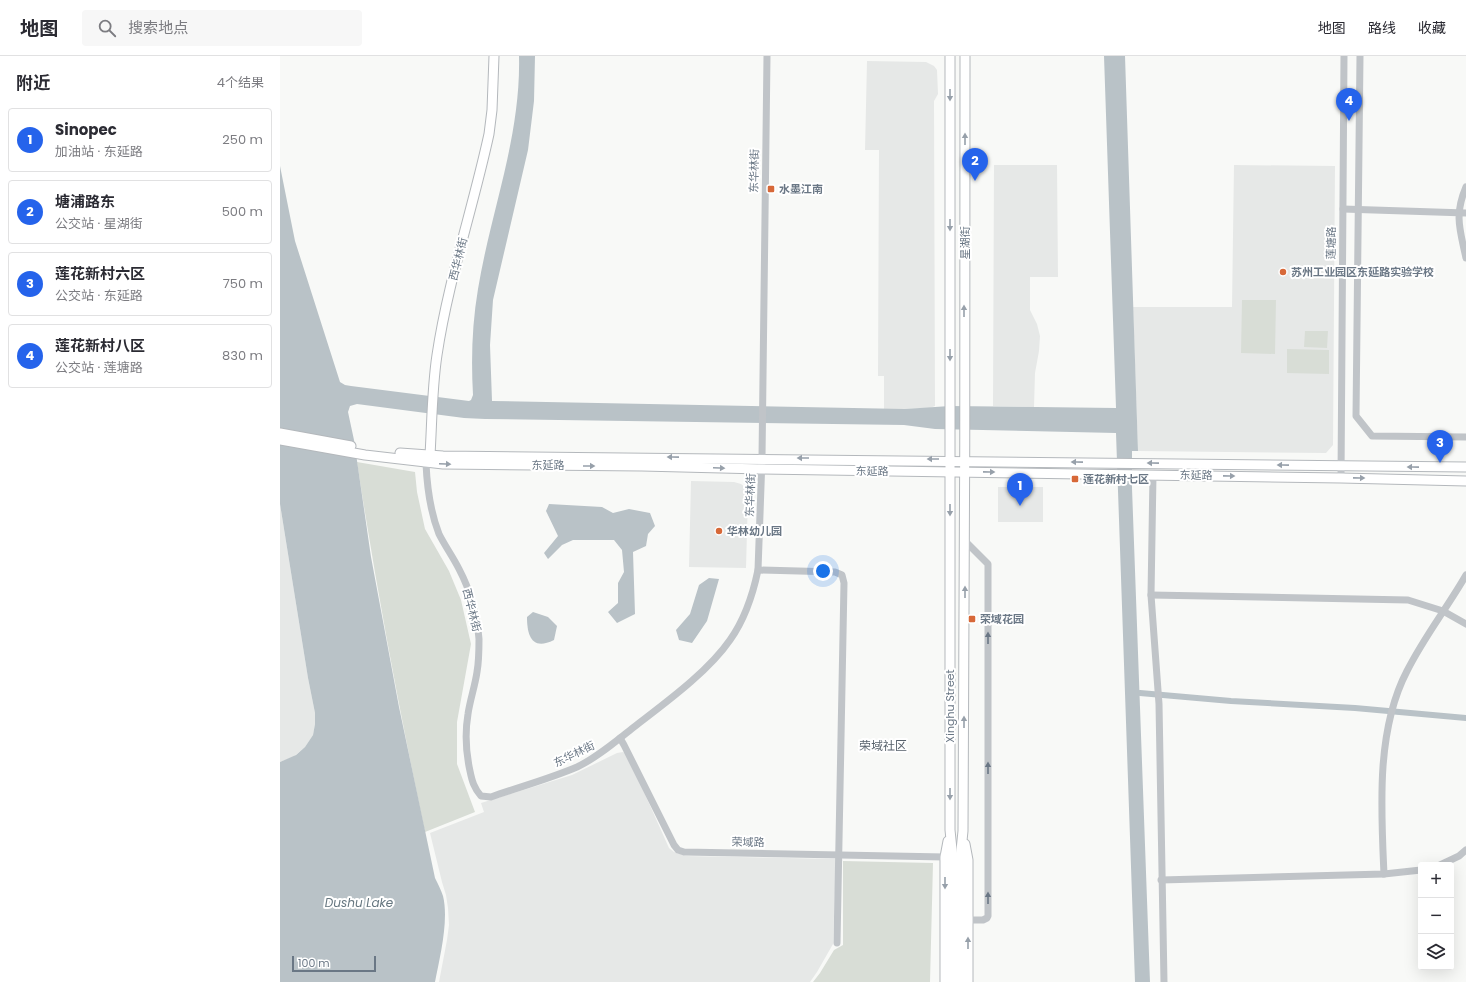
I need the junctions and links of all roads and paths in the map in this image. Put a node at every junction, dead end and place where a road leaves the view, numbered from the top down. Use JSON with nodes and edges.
{"nodes":[{"id":1,"x":488,"y":56,"type":"edge"},
{"id":2,"x":494,"y":56,"type":"edge"},
{"id":3,"x":766,"y":56,"type":"edge"},
{"id":4,"x":950,"y":56,"type":"edge"},
{"id":5,"x":965,"y":56,"type":"edge"},
{"id":6,"x":1344,"y":56,"type":"edge"},
{"id":7,"x":1360,"y":56,"type":"edge"},
{"id":8,"x":1466,"y":187,"type":"edge"},
{"id":9,"x":1343,"y":209,"type":"junction"},
{"id":10,"x":1358,"y":210,"type":"junction"},
{"id":11,"x":1458,"y":213,"type":"junction"},
{"id":12,"x":1466,"y":213,"type":"edge"},
{"id":13,"x":1466,"y":258,"type":"edge"},
{"id":14,"x":430,"y":395,"type":"junction"},
{"id":15,"x":950,"y":429,"type":"joint"},
{"id":16,"x":964,"y":430,"type":"joint"},
{"id":17,"x":280,"y":433,"type":"edge"},
{"id":18,"x":1466,"y":437,"type":"edge"},
{"id":19,"x":280,"y":440,"type":"edge"},
{"id":20,"x":364,"y":452,"type":"junction"},
{"id":21,"x":427,"y":458,"type":"junction"},
{"id":22,"x":762,"y":458,"type":"junction"},
{"id":23,"x":950,"y":459,"type":"junction"},
{"id":24,"x":965,"y":460,"type":"junction"},
{"id":25,"x":1341,"y":465,"type":"junction"},
{"id":26,"x":1466,"y":467,"type":"edge"},
{"id":27,"x":761,"y":469,"type":"junction"},
{"id":28,"x":950,"y":472,"type":"junction"},
{"id":29,"x":965,"y":472,"type":"junction"},
{"id":30,"x":1153,"y":475,"type":"junction"},
{"id":31,"x":1341,"y":478,"type":"junction"},
{"id":32,"x":1466,"y":481,"type":"edge"},
{"id":33,"x":965,"y":541,"type":"junction"},
{"id":34,"x":758,"y":570,"type":"junction"},
{"id":35,"x":1466,"y":575,"type":"edge"},
{"id":36,"x":1151,"y":595,"type":"junction"},
{"id":37,"x":1443,"y":611,"type":"junction"},
{"id":38,"x":1466,"y":624,"type":"edge"},
{"id":39,"x":620,"y":738,"type":"junction"},
{"id":40,"x":474,"y":787,"type":"joint"},
{"id":41,"x":950,"y":830,"type":"junction"},
{"id":42,"x":963,"y":831,"type":"junction"},
{"id":43,"x":1466,"y":850,"type":"edge"},
{"id":44,"x":839,"y":855,"type":"junction"},
{"id":45,"x":945,"y":857,"type":"junction"},
{"id":46,"x":1446,"y":862,"type":"edge"},
{"id":47,"x":1418,"y":870,"type":"edge"},
{"id":48,"x":1384,"y":874,"type":"junction"},
{"id":49,"x":1161,"y":880,"type":"junction"},
{"id":50,"x":968,"y":920,"type":"junction"},
{"id":51,"x":837,"y":943,"type":"dead end"},
{"id":52,"x":945,"y":982,"type":"edge"},
{"id":53,"x":953,"y":982,"type":"edge"},
{"id":54,"x":961,"y":982,"type":"edge"},
{"id":55,"x":968,"y":982,"type":"edge"},
{"id":56,"x":1164,"y":982,"type":"edge"}],
"edges":[{"from":1,"to":14,"type":"main road","name":"西华林街"},
{"from":2,"to":14,"type":"main road","name":"西华林街"},
{"from":3,"to":22,"type":"street","name":"东华林街"},
{"from":4,"to":15,"type":"main road","name":"星湖街","one_way":true},
{"from":16,"to":5,"type":"main road","name":"星湖街","one_way":true},
{"from":6,"to":9,"type":"street","name":"莲塘路"},
{"from":7,"to":10,"type":"street"},
{"from":8,"to":11,"type":"street"},
{"from":9,"to":10,"type":"street"},
{"from":9,"to":25,"type":"street","name":"莲塘路"},
{"from":10,"to":11,"type":"street"},
{"from":10,"to":18,"type":"street"},
{"from":11,"to":12,"type":"street"},
{"from":11,"to":13,"type":"street"},
{"from":14,"to":21,"type":"main road","name":"西华林街"},
{"from":15,"to":23,"type":"main road","name":"Xinghu Street"},
{"from":16,"to":24,"type":"main road","name":"Xinghu Street"},
{"from":17,"to":20,"type":"main road","name":"东延路"},
{"from":19,"to":20,"type":"main road","name":"东延路"},
{"from":20,"to":21,"type":"main road","name":"东延路"},
{"from":22,"to":21,"type":"main road","name":"东延路","one_way":true},
{"from":21,"to":27,"type":"main road","name":"东延路","one_way":true},
{"from":21,"to":40,"type":"street","name":"西华林街"},
{"from":23,"to":22,"type":"main road","name":"东延路","one_way":true},
{"from":22,"to":27,"type":"street","name":"东华林街"},
{"from":23,"to":24,"type":"main road","name":"东延路"},
{"from":23,"to":28,"type":"main road","name":"Xinghu Street"},
{"from":25,"to":24,"type":"main road","name":"东延路","one_way":true},
{"from":24,"to":29,"type":"main road","name":"Xinghu Street"},
{"from":26,"to":25,"type":"main road","name":"东延路","one_way":true},
{"from":25,"to":31,"type":"street","name":"莲塘路"},
{"from":27,"to":28,"type":"main road","name":"东延路"},
{"from":27,"to":34,"type":"street","name":"东华林街"},
{"from":28,"to":29,"type":"main road","name":"东延路"},
{"from":28,"to":41,"type":"main road","name":"Xinghu Street","one_way":true},
{"from":29,"to":30,"type":"main road","name":"东延路","one_way":true},
{"from":29,"to":33,"type":"main road","name":"Xinghu Street"},
{"from":30,"to":31,"type":"main road","name":"东延路","one_way":true},
{"from":30,"to":36,"type":"street"},
{"from":31,"to":32,"type":"main road","name":"东延路","one_way":true},
{"from":42,"to":33,"type":"main road","name":"Xinghu Street","one_way":true},
{"from":50,"to":33,"type":"street","one_way":true},
{"from":34,"to":39,"type":"street","name":"东华林街"},
{"from":34,"to":44,"type":"street"},
{"from":35,"to":37,"type":"street"},
{"from":36,"to":37,"type":"street"},
{"from":36,"to":49,"type":"street"},
{"from":37,"to":38,"type":"street"},
{"from":37,"to":48,"type":"street"},
{"from":39,"to":40,"type":"street","name":"东华林街"},
{"from":39,"to":44,"type":"street","name":"荣域路"},
{"from":41,"to":45,"type":"main road"},
{"from":41,"to":53,"type":"main road","name":"Xinghu Street"},
{"from":42,"to":50,"type":"main road"},
{"from":42,"to":54,"type":"main road","name":"Xinghu Street"},
{"from":43,"to":46,"type":"street"},
{"from":44,"to":45,"type":"street","name":"荣域路"},
{"from":44,"to":51,"type":"street"},
{"from":45,"to":52,"type":"main road","one_way":true},
{"from":47,"to":48,"type":"street"},
{"from":48,"to":49,"type":"street"},
{"from":49,"to":56,"type":"street"},
{"from":55,"to":50,"type":"main road","one_way":true}]}
